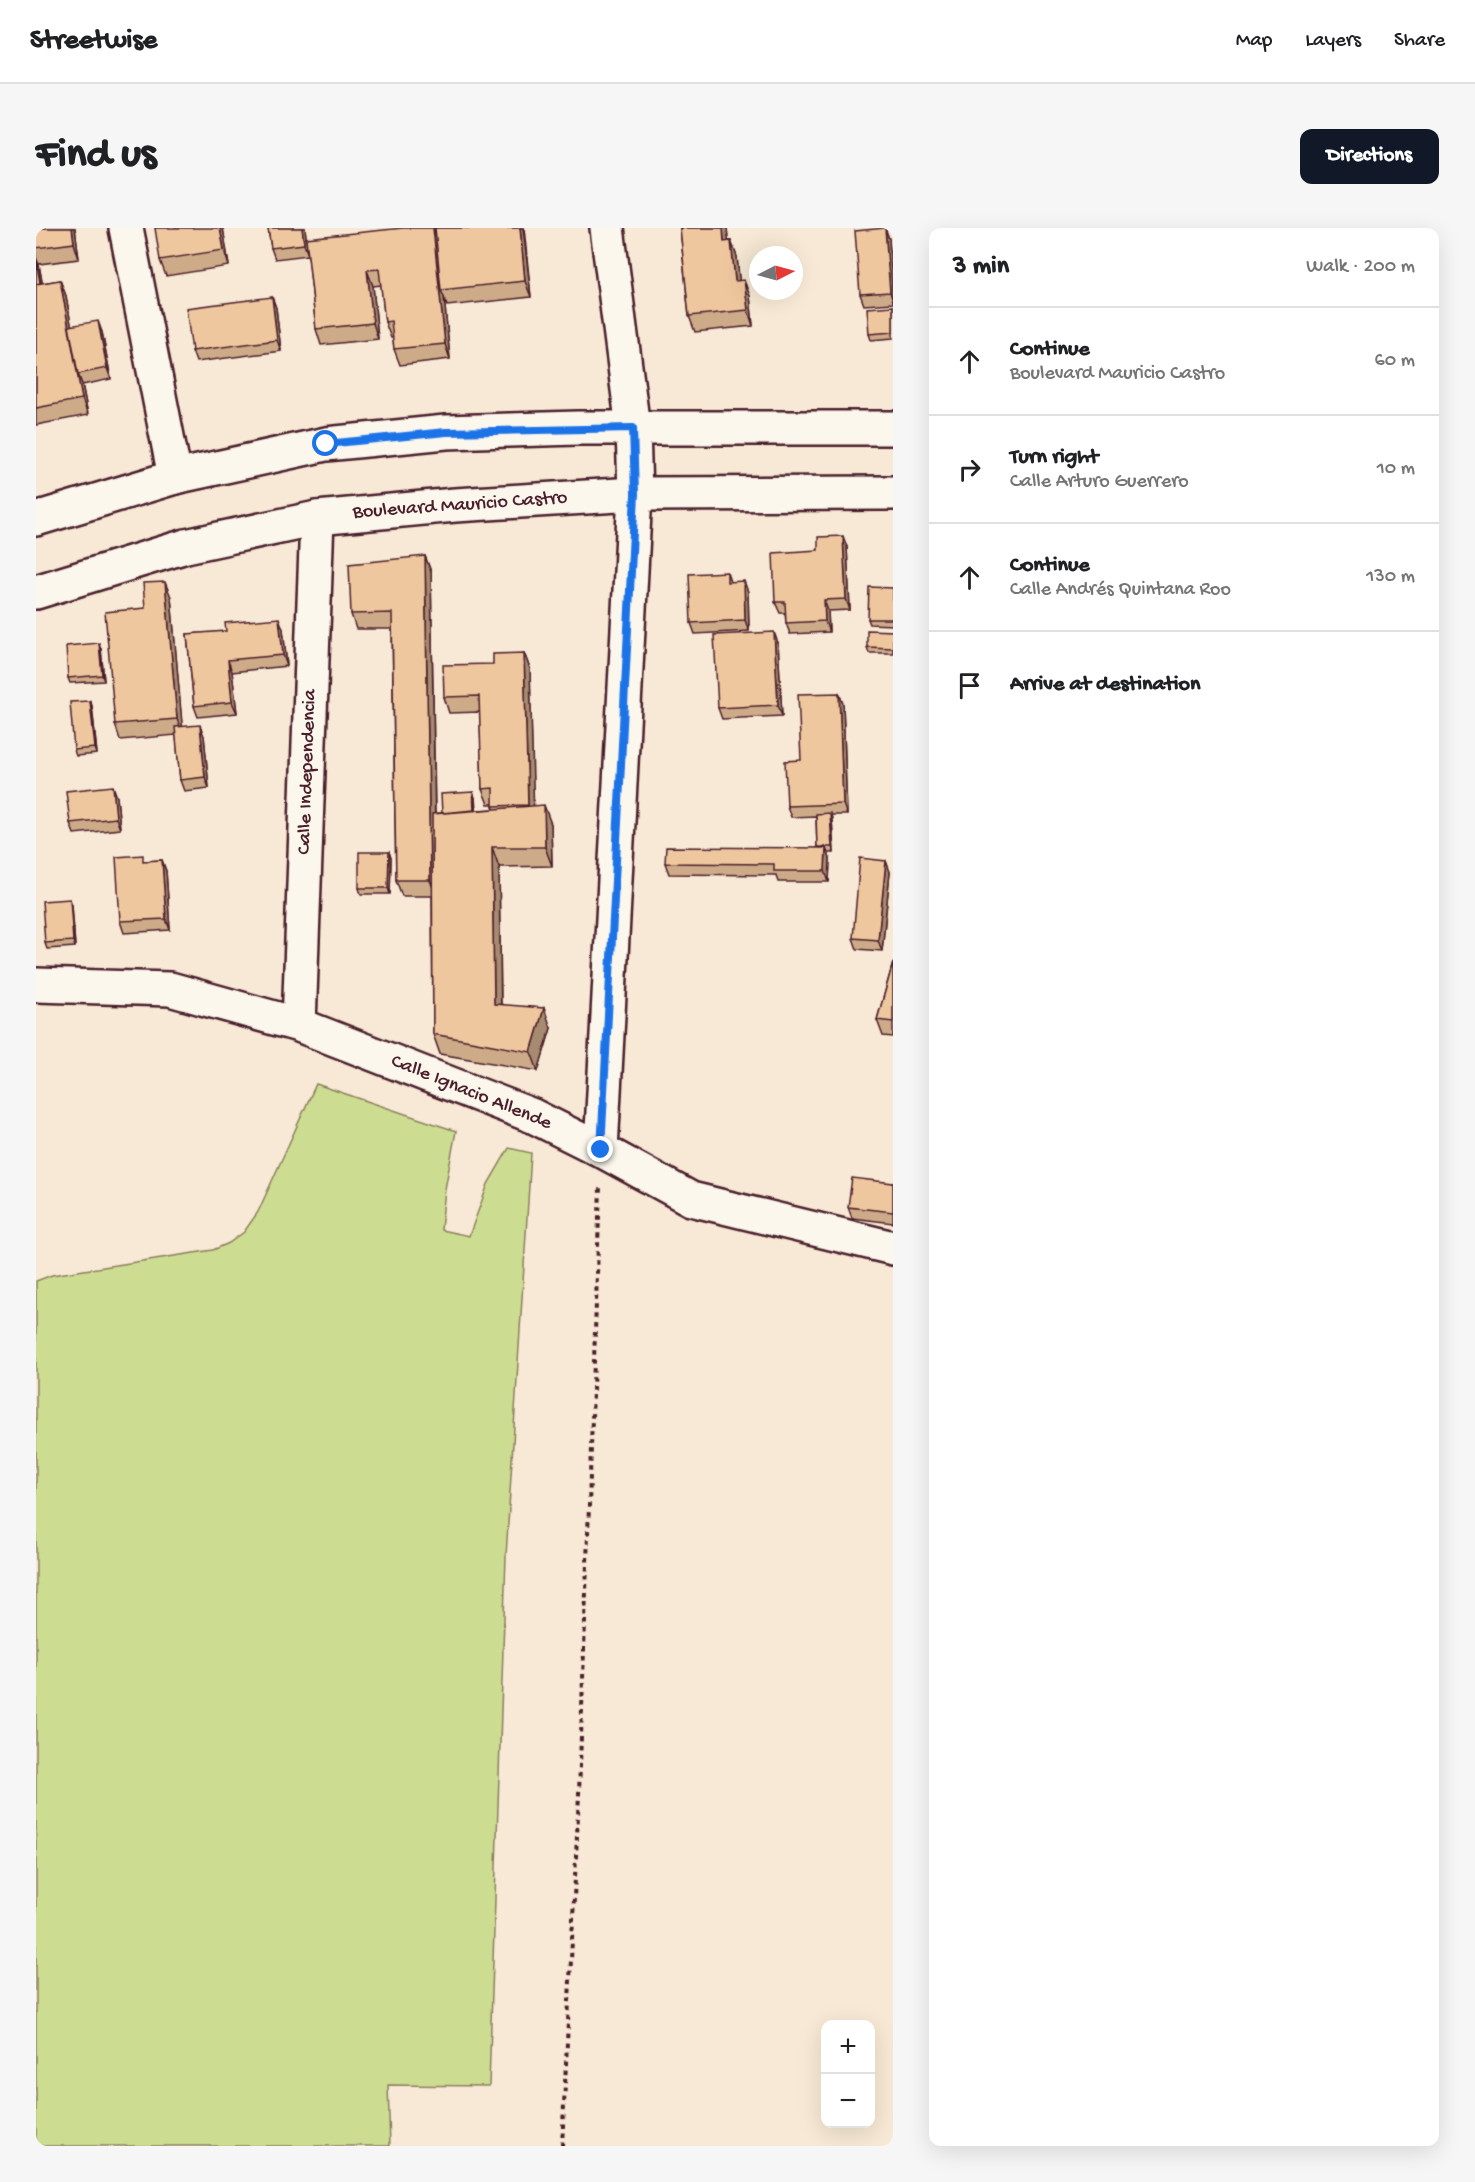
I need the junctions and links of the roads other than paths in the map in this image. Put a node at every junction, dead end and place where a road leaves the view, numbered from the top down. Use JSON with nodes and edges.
{"nodes":[{"id":1,"x":126,"y":228,"type":"edge"},
{"id":2,"x":607,"y":228,"type":"edge"},
{"id":3,"x":633,"y":428,"type":"junction"},
{"id":4,"x":893,"y":428,"type":"edge"},
{"id":5,"x":175,"y":477,"type":"junction"},
{"id":6,"x":893,"y":493,"type":"edge"},
{"id":7,"x":635,"y":494,"type":"junction"},
{"id":8,"x":317,"y":518,"type":"junction"},
{"id":9,"x":36,"y":519,"type":"edge"},
{"id":10,"x":36,"y":592,"type":"edge"},
{"id":11,"x":36,"y":985,"type":"edge"},
{"id":12,"x":299,"y":1025,"type":"junction"},
{"id":13,"x":601,"y":1150,"type":"junction"},
{"id":14,"x":893,"y":1248,"type":"edge"}],
"edges":[{"from":1,"to":5,"type":"street"},
{"from":2,"to":3,"type":"street"},
{"from":3,"to":4,"type":"street"},
{"from":3,"to":5,"type":"street"},
{"from":3,"to":7,"type":"street"},
{"from":5,"to":9,"type":"street"},
{"from":6,"to":7,"type":"street","name":"Boulevard Mauricio Castro"},
{"from":7,"to":8,"type":"street","name":"Boulevard Mauricio Castro"},
{"from":7,"to":13,"type":"street"},
{"from":8,"to":10,"type":"street","name":"Boulevard Mauricio Castro"},
{"from":8,"to":12,"type":"street","name":"Calle Independencia"},
{"from":11,"to":12,"type":"street","name":"Calle Ignacio Allende"},
{"from":12,"to":13,"type":"street","name":"Calle Ignacio Allende"},
{"from":13,"to":14,"type":"street","name":"Calle Ignacio Allende"}]}
